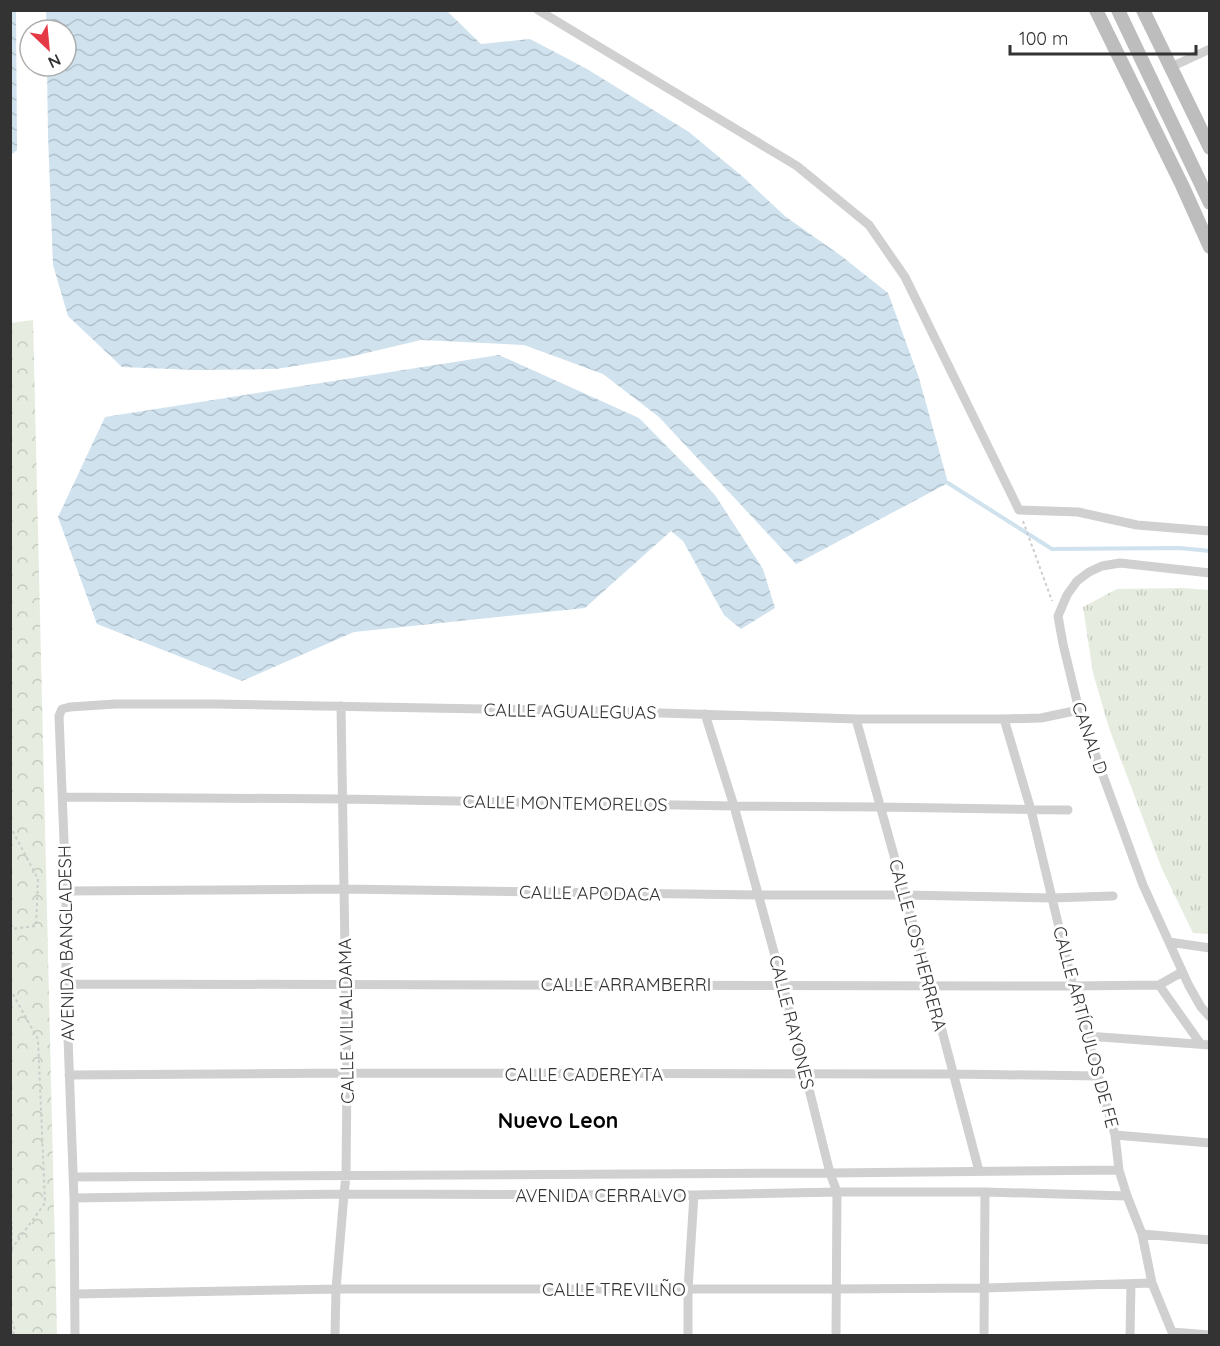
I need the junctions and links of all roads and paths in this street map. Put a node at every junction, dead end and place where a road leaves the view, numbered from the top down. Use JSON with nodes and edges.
{"nodes":[{"id":1,"x":538,"y":10,"type":"edge"},
{"id":2,"x":1096,"y":10,"type":"edge"},
{"id":3,"x":1118,"y":10,"type":"edge"},
{"id":4,"x":1143,"y":10,"type":"edge"},
{"id":5,"x":1209,"y":49,"type":"edge"},
{"id":6,"x":1171,"y":67,"type":"junction"},
{"id":7,"x":1209,"y":148,"type":"edge"},
{"id":8,"x":1204,"y":175,"type":"edge"},
{"id":9,"x":1182,"y":185,"type":"junction"},
{"id":10,"x":1208,"y":197,"type":"edge"},
{"id":11,"x":1189,"y":202,"type":"junction"},
{"id":12,"x":1209,"y":247,"type":"edge"},
{"id":13,"x":1024,"y":524,"type":"dead end"},
{"id":14,"x":1209,"y":531,"type":"edge"},
{"id":15,"x":1209,"y":573,"type":"edge"},
{"id":16,"x":1058,"y":616,"type":"junction"},
{"id":17,"x":341,"y":706,"type":"junction"},
{"id":18,"x":62,"y":710,"type":"joint"},
{"id":19,"x":1079,"y":710,"type":"junction"},
{"id":20,"x":705,"y":714,"type":"junction"},
{"id":21,"x":855,"y":718,"type":"junction"},
{"id":22,"x":1004,"y":719,"type":"junction"},
{"id":23,"x":63,"y":797,"type":"junction"},
{"id":24,"x":343,"y":799,"type":"junction"},
{"id":25,"x":734,"y":806,"type":"junction"},
{"id":26,"x":881,"y":807,"type":"junction"},
{"id":27,"x":1031,"y":810,"type":"junction"},
{"id":28,"x":1068,"y":810,"type":"dead end"},
{"id":29,"x":10,"y":826,"type":"edge"},
{"id":30,"x":344,"y":889,"type":"junction"},
{"id":31,"x":66,"y":891,"type":"junction"},
{"id":32,"x":758,"y":895,"type":"junction"},
{"id":33,"x":905,"y":895,"type":"junction"},
{"id":34,"x":1113,"y":896,"type":"dead end"},
{"id":35,"x":1051,"y":898,"type":"junction"},
{"id":36,"x":10,"y":929,"type":"edge"},
{"id":37,"x":1169,"y":942,"type":"junction"},
{"id":38,"x":1209,"y":948,"type":"edge"},
{"id":39,"x":1182,"y":972,"type":"junction"},
{"id":40,"x":66,"y":984,"type":"junction"},
{"id":41,"x":346,"y":984,"type":"junction"},
{"id":42,"x":783,"y":985,"type":"junction"},
{"id":43,"x":930,"y":986,"type":"junction"},
{"id":44,"x":1073,"y":986,"type":"junction"},
{"id":45,"x":1159,"y":986,"type":"junction"},
{"id":46,"x":10,"y":989,"type":"edge"},
{"id":47,"x":1209,"y":1017,"type":"edge"},
{"id":48,"x":1087,"y":1036,"type":"junction"},
{"id":49,"x":1205,"y":1044,"type":"edge"},
{"id":50,"x":347,"y":1073,"type":"junction"},
{"id":51,"x":806,"y":1074,"type":"junction"},
{"id":52,"x":952,"y":1074,"type":"junction"},
{"id":53,"x":69,"y":1075,"type":"junction"},
{"id":54,"x":1099,"y":1076,"type":"junction"},
{"id":55,"x":1115,"y":1135,"type":"junction"},
{"id":56,"x":1209,"y":1143,"type":"edge"},
{"id":57,"x":1119,"y":1170,"type":"junction"},
{"id":58,"x":979,"y":1171,"type":"junction"},
{"id":59,"x":830,"y":1173,"type":"junction"},
{"id":60,"x":72,"y":1176,"type":"junction"},
{"id":61,"x":346,"y":1176,"type":"junction"},
{"id":62,"x":837,"y":1192,"type":"junction"},
{"id":63,"x":984,"y":1192,"type":"junction"},
{"id":64,"x":344,"y":1194,"type":"junction"},
{"id":65,"x":694,"y":1195,"type":"junction"},
{"id":66,"x":1127,"y":1196,"type":"junction"},
{"id":67,"x":74,"y":1198,"type":"junction"},
{"id":68,"x":10,"y":1221,"type":"edge"},
{"id":69,"x":1142,"y":1234,"type":"junction"},
{"id":70,"x":1209,"y":1240,"type":"edge"},
{"id":71,"x":11,"y":1251,"type":"edge"},
{"id":72,"x":1152,"y":1282,"type":"junction"},
{"id":73,"x":1131,"y":1284,"type":"junction"},
{"id":74,"x":985,"y":1288,"type":"junction"},
{"id":75,"x":336,"y":1289,"type":"junction"},
{"id":76,"x":688,"y":1289,"type":"junction"},
{"id":77,"x":836,"y":1289,"type":"junction"},
{"id":78,"x":75,"y":1294,"type":"junction"},
{"id":79,"x":10,"y":1301,"type":"edge"},
{"id":80,"x":10,"y":1315,"type":"edge"},
{"id":81,"x":1171,"y":1334,"type":"edge"},
{"id":82,"x":12,"y":1335,"type":"edge"},
{"id":83,"x":75,"y":1335,"type":"edge"},
{"id":84,"x":334,"y":1335,"type":"edge"},
{"id":85,"x":688,"y":1335,"type":"edge"},
{"id":86,"x":836,"y":1335,"type":"edge"},
{"id":87,"x":984,"y":1335,"type":"edge"},
{"id":88,"x":1130,"y":1335,"type":"edge"},
{"id":89,"x":1209,"y":1335,"type":"edge"}],
"edges":[{"from":1,"to":14,"type":"street"},
{"from":2,"to":9,"type":"main road"},
{"from":3,"to":8,"type":"main road"},
{"from":4,"to":6,"type":"main road"},
{"from":5,"to":6,"type":"street"},
{"from":6,"to":7,"type":"main road"},
{"from":8,"to":9,"type":"main road"},
{"from":8,"to":10,"type":"main road"},
{"from":9,"to":11,"type":"main road"},
{"from":10,"to":11,"type":"main road"},
{"from":11,"to":12,"type":"main road"},
{"from":13,"to":16,"type":"path"},
{"from":15,"to":16,"type":"street"},
{"from":16,"to":19,"type":"street","name":"CANAL D"},
{"from":17,"to":18,"type":"street","name":"CALLE AGUALEGUAS"},
{"from":17,"to":20,"type":"street","name":"CALLE AGUALEGUAS"},
{"from":17,"to":24,"type":"street","name":"CALLE VILLALDAMA"},
{"from":18,"to":23,"type":"street","name":"AVENIDA BANGLADESH"},
{"from":19,"to":22,"type":"street","name":"CALLE AGUALEGUAS"},
{"from":19,"to":37,"type":"street","name":"CANAL D"},
{"from":20,"to":21,"type":"street","name":"CALLE AGUALEGUAS"},
{"from":20,"to":25,"type":"street","name":"CALLE RAYONES"},
{"from":21,"to":22,"type":"street","name":"CALLE AGUALEGUAS"},
{"from":21,"to":26,"type":"street","name":"CALLE LOS HERRERA"},
{"from":22,"to":27,"type":"street","name":"CALLE ARTÍCULOS DE FE"},
{"from":23,"to":24,"type":"street","name":"CALLE MONTEMORELOS"},
{"from":23,"to":31,"type":"street","name":"AVENIDA BANGLADESH"},
{"from":24,"to":25,"type":"street","name":"CALLE MONTEMORELOS"},
{"from":24,"to":30,"type":"street","name":"CALLE VILLALDAMA"},
{"from":25,"to":26,"type":"street","name":"CALLE MONTEMORELOS"},
{"from":25,"to":32,"type":"street","name":"CALLE RAYONES"},
{"from":26,"to":27,"type":"street","name":"CALLE MONTEMORELOS"},
{"from":26,"to":33,"type":"street","name":"CALLE LOS HERRERA"},
{"from":27,"to":28,"type":"street","name":"CALLE MONTEMORELOS"},
{"from":27,"to":35,"type":"street","name":"CALLE ARTÍCULOS DE FE"},
{"from":29,"to":36,"type":"path"},
{"from":30,"to":31,"type":"street","name":"CALLE APODACA"},
{"from":30,"to":32,"type":"street","name":"CALLE APODACA"},
{"from":30,"to":41,"type":"street","name":"CALLE VILLALDAMA"},
{"from":31,"to":40,"type":"street","name":"AVENIDA BANGLADESH"},
{"from":32,"to":33,"type":"street","name":"CALLE APODACA"},
{"from":32,"to":42,"type":"street","name":"CALLE RAYONES"},
{"from":33,"to":35,"type":"street","name":"CALLE APODACA"},
{"from":33,"to":43,"type":"street","name":"CALLE LOS HERRERA"},
{"from":34,"to":35,"type":"street","name":"CALLE APODACA"},
{"from":35,"to":44,"type":"street","name":"CALLE ARTÍCULOS DE FE"},
{"from":37,"to":38,"type":"street"},
{"from":37,"to":39,"type":"street","name":"CANAL D"},
{"from":39,"to":45,"type":"street"},
{"from":39,"to":47,"type":"street","name":"CANAL D"},
{"from":40,"to":41,"type":"street","name":"CALLE ARRAMBERRI"},
{"from":40,"to":53,"type":"street","name":"AVENIDA BANGLADESH"},
{"from":41,"to":42,"type":"street","name":"CALLE ARRAMBERRI"},
{"from":41,"to":50,"type":"street","name":"CALLE VILLALDAMA"},
{"from":42,"to":43,"type":"street","name":"CALLE ARRAMBERRI"},
{"from":42,"to":51,"type":"street","name":"CALLE RAYONES"},
{"from":43,"to":44,"type":"street","name":"CALLE ARRAMBERRI"},
{"from":43,"to":52,"type":"street","name":"CALLE LOS HERRERA"},
{"from":44,"to":45,"type":"street","name":"CALLE ARRAMBERRI"},
{"from":44,"to":48,"type":"street","name":"CALLE ARTÍCULOS DE FE"},
{"from":45,"to":49,"type":"street"},
{"from":46,"to":71,"type":"path"},
{"from":48,"to":49,"type":"street"},
{"from":48,"to":54,"type":"street","name":"CALLE ARTÍCULOS DE FE"},
{"from":50,"to":51,"type":"street","name":"CALLE CADEREYTA"},
{"from":50,"to":53,"type":"street","name":"CALLE CADEREYTA"},
{"from":50,"to":61,"type":"street","name":"CALLE VILLALDAMA"},
{"from":51,"to":52,"type":"street","name":"CALLE CADEREYTA"},
{"from":51,"to":59,"type":"street","name":"CALLE RAYONES"},
{"from":52,"to":54,"type":"street","name":"CALLE CADEREYTA"},
{"from":52,"to":58,"type":"street","name":"CALLE LOS HERRERA"},
{"from":53,"to":60,"type":"street","name":"AVENIDA BANGLADESH"},
{"from":54,"to":55,"type":"street","name":"CALLE ARTÍCULOS DE FE"},
{"from":55,"to":56,"type":"street"},
{"from":55,"to":57,"type":"street","name":"CALLE ARTÍCULOS DE FE"},
{"from":57,"to":58,"type":"street","name":"AVENIDA CERRALVO"},
{"from":57,"to":66,"type":"street","name":"CALLE ARTÍCULOS DE FE"},
{"from":58,"to":59,"type":"street","name":"AVENIDA CERRALVO"},
{"from":59,"to":61,"type":"street","name":"AVENIDA CERRALVO"},
{"from":59,"to":62,"type":"street","name":"CALLE RAYONES"},
{"from":60,"to":61,"type":"street","name":"AVENIDA CERRALVO"},
{"from":60,"to":67,"type":"street","name":"AVENIDA BANGLADESH"},
{"from":61,"to":64,"type":"street","name":"CALLE VILLALDAMA"},
{"from":62,"to":63,"type":"street","name":"AVENIDA CERRALVO"},
{"from":62,"to":65,"type":"street","name":"AVENIDA CERRALVO"},
{"from":62,"to":77,"type":"street","name":"CALLE RAYONES"},
{"from":63,"to":66,"type":"street","name":"AVENIDA CERRALVO"},
{"from":63,"to":74,"type":"street"},
{"from":64,"to":65,"type":"street","name":"AVENIDA CERRALVO"},
{"from":64,"to":67,"type":"street","name":"AVENIDA CERRALVO"},
{"from":64,"to":75,"type":"street","name":"CALLE VILLALDAMA"},
{"from":65,"to":76,"type":"street"},
{"from":66,"to":69,"type":"street","name":"CALLE ARTÍCULOS DE FE"},
{"from":67,"to":78,"type":"street","name":"AVENIDA BANGLADESH"},
{"from":68,"to":71,"type":"path"},
{"from":69,"to":70,"type":"street"},
{"from":69,"to":72,"type":"street","name":"CALLE ARTÍCULOS DE FE"},
{"from":71,"to":79,"type":"path"},
{"from":72,"to":73,"type":"street","name":"CALLE TREVILÑO"},
{"from":72,"to":81,"type":"street","name":"CALLE ARTÍCULOS DE FE"},
{"from":73,"to":74,"type":"street","name":"CALLE TREVILÑO"},
{"from":73,"to":88,"type":"street"},
{"from":74,"to":77,"type":"street","name":"CALLE TREVILÑO"},
{"from":74,"to":87,"type":"street"},
{"from":75,"to":76,"type":"street","name":"CALLE TREVILÑO"},
{"from":75,"to":78,"type":"street","name":"CALLE TREVILÑO"},
{"from":75,"to":84,"type":"street","name":"CALLE VILLALDAMA"},
{"from":76,"to":77,"type":"street","name":"CALLE TREVILÑO"},
{"from":76,"to":85,"type":"street"},
{"from":77,"to":86,"type":"street","name":"CALLE RAYONES"},
{"from":78,"to":83,"type":"street","name":"AVENIDA BANGLADESH"},
{"from":80,"to":82,"type":"path"},
{"from":81,"to":89,"type":"street"}]}
